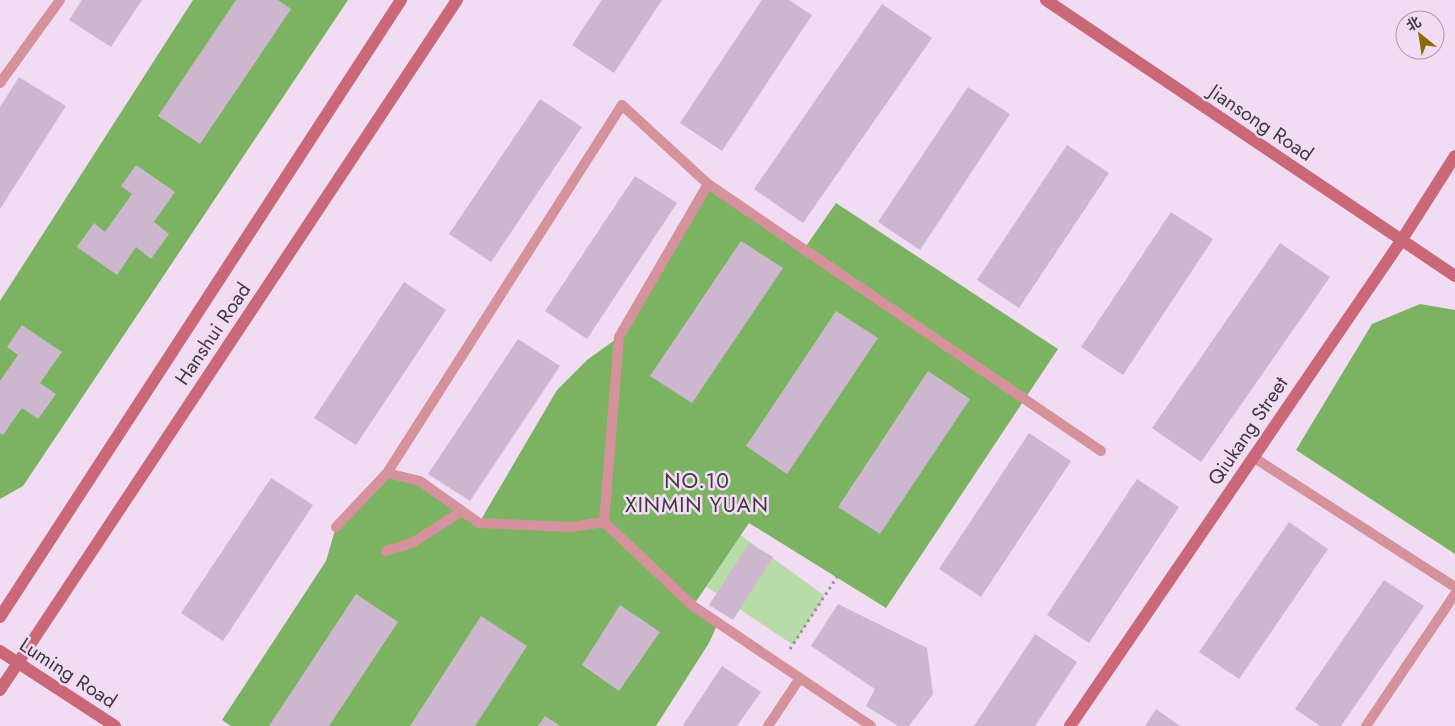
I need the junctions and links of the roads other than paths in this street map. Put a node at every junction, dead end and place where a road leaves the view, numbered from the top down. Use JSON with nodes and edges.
{"nodes":[{"id":1,"x":60,"y":0,"type":"edge"},
{"id":2,"x":401,"y":0,"type":"edge"},
{"id":3,"x":457,"y":0,"type":"edge"},
{"id":4,"x":1046,"y":0,"type":"edge"},
{"id":5,"x":0,"y":83,"type":"edge"},
{"id":6,"x":1455,"y":156,"type":"edge"},
{"id":7,"x":708,"y":184,"type":"junction"},
{"id":8,"x":1401,"y":241,"type":"junction"},
{"id":9,"x":1455,"y":276,"type":"edge"},
{"id":10,"x":1101,"y":451,"type":"dead end"},
{"id":11,"x":1253,"y":457,"type":"junction"},
{"id":12,"x":387,"y":474,"type":"junction"},
{"id":13,"x":462,"y":511,"type":"junction"},
{"id":14,"x":604,"y":522,"type":"junction"},
{"id":15,"x":336,"y":528,"type":"dead end"},
{"id":16,"x":386,"y":551,"type":"dead end"},
{"id":17,"x":1455,"y":587,"type":"edge"},
{"id":18,"x":1455,"y":594,"type":"edge"},
{"id":19,"x":0,"y":617,"type":"edge"},
{"id":20,"x":0,"y":651,"type":"edge"},
{"id":21,"x":18,"y":663,"type":"junction"},
{"id":22,"x":800,"y":678,"type":"junction"},
{"id":23,"x":0,"y":690,"type":"edge"},
{"id":24,"x":115,"y":726,"type":"edge"},
{"id":25,"x":768,"y":726,"type":"edge"},
{"id":26,"x":871,"y":726,"type":"edge"},
{"id":27,"x":1070,"y":726,"type":"edge"},
{"id":28,"x":1366,"y":726,"type":"edge"}],
"edges":[{"from":1,"to":5,"type":"lane"},
{"from":2,"to":19,"type":"main road","name":"Hanshui Road"},
{"from":3,"to":21,"type":"main road","name":"Hanshui Road"},
{"from":4,"to":8,"type":"main road","name":"Jiansong Road"},
{"from":6,"to":8,"type":"main road","name":"Qiukang Street"},
{"from":7,"to":10,"type":"lane"},
{"from":7,"to":12,"type":"lane"},
{"from":7,"to":14,"type":"lane"},
{"from":8,"to":9,"type":"main road","name":"Jiansong Road"},
{"from":8,"to":11,"type":"main road","name":"Qiukang Street"},
{"from":11,"to":17,"type":"lane"},
{"from":11,"to":27,"type":"main road","name":"Qiukang Street"},
{"from":12,"to":13,"type":"lane"},
{"from":12,"to":15,"type":"lane"},
{"from":13,"to":14,"type":"lane"},
{"from":13,"to":16,"type":"lane"},
{"from":14,"to":22,"type":"lane"},
{"from":18,"to":28,"type":"lane"},
{"from":20,"to":21,"type":"main road","name":"Luming Road"},
{"from":21,"to":23,"type":"main road","name":"Hanshui Road"},
{"from":21,"to":24,"type":"main road","name":"Luming Road"},
{"from":22,"to":25,"type":"lane"},
{"from":22,"to":26,"type":"lane"}]}
